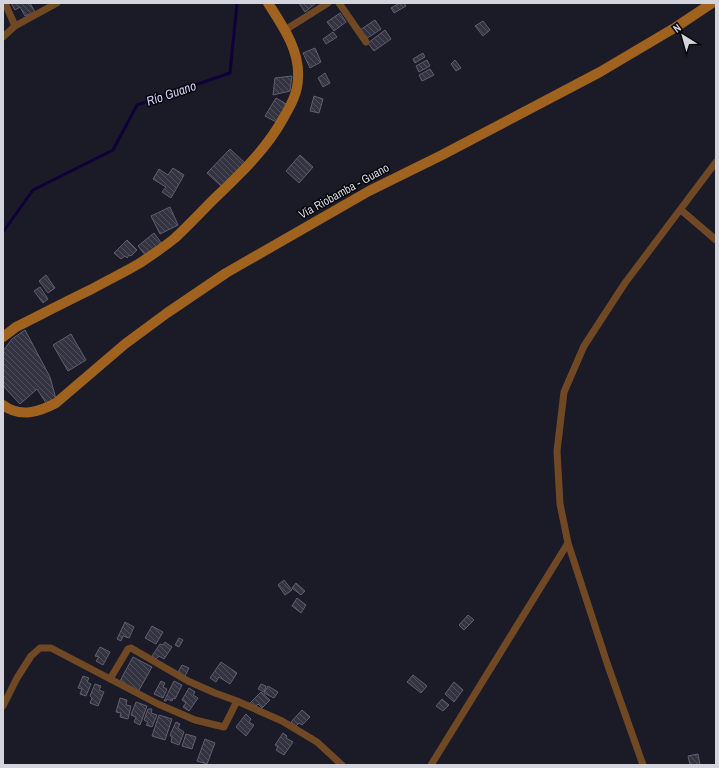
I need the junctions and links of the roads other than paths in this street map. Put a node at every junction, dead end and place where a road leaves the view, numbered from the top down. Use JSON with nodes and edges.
{"nodes":[{"id":1,"x":6,"y":3,"type":"edge"},
{"id":2,"x":57,"y":3,"type":"edge"},
{"id":3,"x":268,"y":3,"type":"edge"},
{"id":4,"x":328,"y":3,"type":"edge"},
{"id":5,"x":339,"y":3,"type":"edge"},
{"id":6,"x":712,"y":3,"type":"edge"},
{"id":7,"x":15,"y":26,"type":"junction"},
{"id":8,"x":285,"y":30,"type":"junction"},
{"id":9,"x":3,"y":37,"type":"edge"},
{"id":10,"x":366,"y":42,"type":"dead end"},
{"id":11,"x":716,"y":162,"type":"edge"},
{"id":12,"x":680,"y":210,"type":"junction"},
{"id":13,"x":716,"y":240,"type":"edge"},
{"id":14,"x":3,"y":338,"type":"edge"},
{"id":15,"x":3,"y":405,"type":"edge"},
{"id":16,"x":568,"y":543,"type":"junction"},
{"id":17,"x":110,"y":679,"type":"junction"},
{"id":18,"x":236,"y":701,"type":"junction"},
{"id":19,"x":3,"y":706,"type":"edge"},
{"id":20,"x":342,"y":765,"type":"edge"},
{"id":21,"x":430,"y":765,"type":"edge"},
{"id":22,"x":643,"y":765,"type":"edge"}],
"edges":[{"from":1,"to":7,"type":"street"},
{"from":2,"to":7,"type":"street"},
{"from":3,"to":8,"type":"main road"},
{"from":4,"to":8,"type":"street"},
{"from":5,"to":10,"type":"street"},
{"from":6,"to":15,"type":"main road","name":"Vía Riobamba - Guano"},
{"from":7,"to":9,"type":"street"},
{"from":8,"to":14,"type":"main road"},
{"from":11,"to":12,"type":"street"},
{"from":12,"to":13,"type":"street"},
{"from":12,"to":16,"type":"street"},
{"from":16,"to":21,"type":"street"},
{"from":16,"to":22,"type":"street"},
{"from":17,"to":18,"type":"street"},
{"from":17,"to":18,"type":"street"},
{"from":17,"to":19,"type":"street"},
{"from":18,"to":20,"type":"street"}]}
